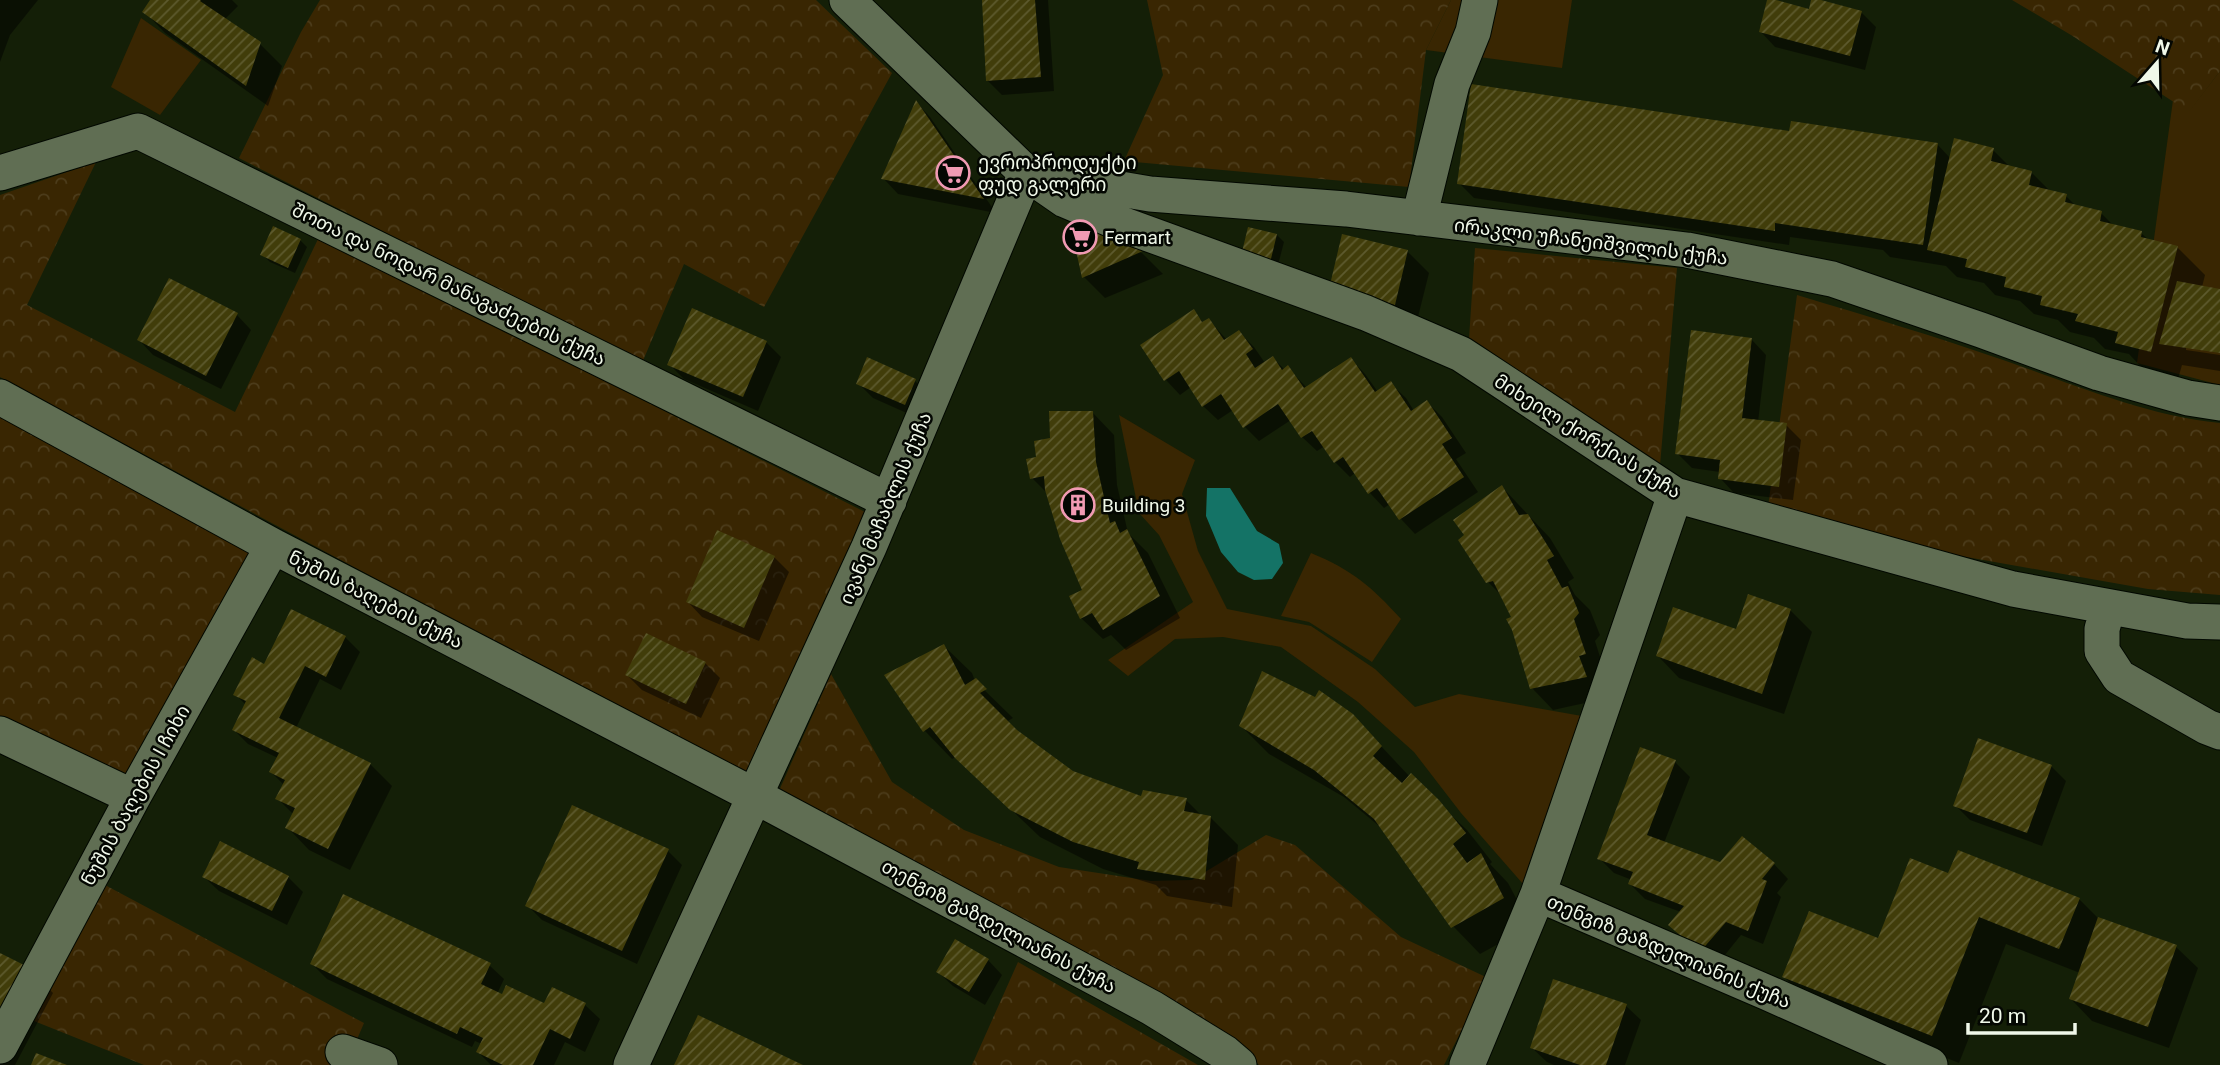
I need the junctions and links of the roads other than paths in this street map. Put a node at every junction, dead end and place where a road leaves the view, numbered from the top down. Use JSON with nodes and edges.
{"nodes":[{"id":1,"x":847,"y":0,"type":"edge"},
{"id":2,"x":1480,"y":0,"type":"edge"},
{"id":3,"x":0,"y":173,"type":"edge"},
{"id":4,"x":1026,"y":173,"type":"junction"},
{"id":5,"x":1419,"y":218,"type":"junction"},
{"id":6,"x":0,"y":397,"type":"edge"},
{"id":7,"x":2220,"y":403,"type":"edge"},
{"id":8,"x":1675,"y":495,"type":"junction"},
{"id":9,"x":889,"y":501,"type":"junction"},
{"id":10,"x":273,"y":546,"type":"junction"},
{"id":11,"x":2109,"y":607,"type":"junction"},
{"id":12,"x":2220,"y":622,"type":"edge"},
{"id":13,"x":2220,"y":732,"type":"edge"},
{"id":14,"x":0,"y":734,"type":"edge"},
{"id":15,"x":755,"y":796,"type":"junction"},
{"id":16,"x":132,"y":797,"type":"junction"},
{"id":17,"x":1538,"y":894,"type":"junction"},
{"id":18,"x":0,"y":1046,"type":"edge"},
{"id":19,"x":343,"y":1052,"type":"dead end"},
{"id":20,"x":380,"y":1065,"type":"edge"},
{"id":21,"x":631,"y":1065,"type":"edge"},
{"id":22,"x":1238,"y":1065,"type":"edge"},
{"id":23,"x":1467,"y":1065,"type":"edge"},
{"id":24,"x":1930,"y":1065,"type":"edge"}],
"edges":[{"from":1,"to":4,"type":"street"},
{"from":2,"to":5,"type":"street"},
{"from":3,"to":9,"type":"street","name":"შოთა და ნოდარ მანაგაძეების ქუჩა"},
{"from":4,"to":5,"type":"street","name":"ირაკლი უჩანეიშვილის ქუჩა"},
{"from":4,"to":8,"type":"street","name":"მიხეილ ქორქიას ქუჩა"},
{"from":4,"to":9,"type":"street","name":"ივანე მაჩაბლის ქუჩა"},
{"from":5,"to":7,"type":"street","name":"ირაკლი უჩანეიშვილის ქუჩა"},
{"from":6,"to":10,"type":"street","name":"ნუშის ბაღების ქუჩა"},
{"from":8,"to":11,"type":"street","name":"მიხეილ ქორქიას ქუჩა"},
{"from":8,"to":17,"type":"street"},
{"from":9,"to":15,"type":"street","name":"ივანე მაჩაბლის ქუჩა"},
{"from":10,"to":15,"type":"street","name":"ნუშის ბაღების ქუჩა"},
{"from":10,"to":16,"type":"street","name":"ნუშის ბაღების I ჩიხი"},
{"from":11,"to":12,"type":"street","name":"მიხეილ ქორქიას ქუჩა"},
{"from":11,"to":13,"type":"street"},
{"from":14,"to":16,"type":"street"},
{"from":15,"to":21,"type":"street","name":"ივანე მაჩაბლის ქუჩა"},
{"from":15,"to":22,"type":"street","name":"თენგიზ გაზდელიანის ქუჩა"},
{"from":16,"to":18,"type":"street","name":"ნუშის ბაღების I ჩიხი"},
{"from":17,"to":23,"type":"street","name":"თენგიზ გაზდელიანის ქუჩა"},
{"from":17,"to":24,"type":"street","name":"თენგიზ გაზდელიანის ქუჩა"},
{"from":19,"to":20,"type":"street"}]}
